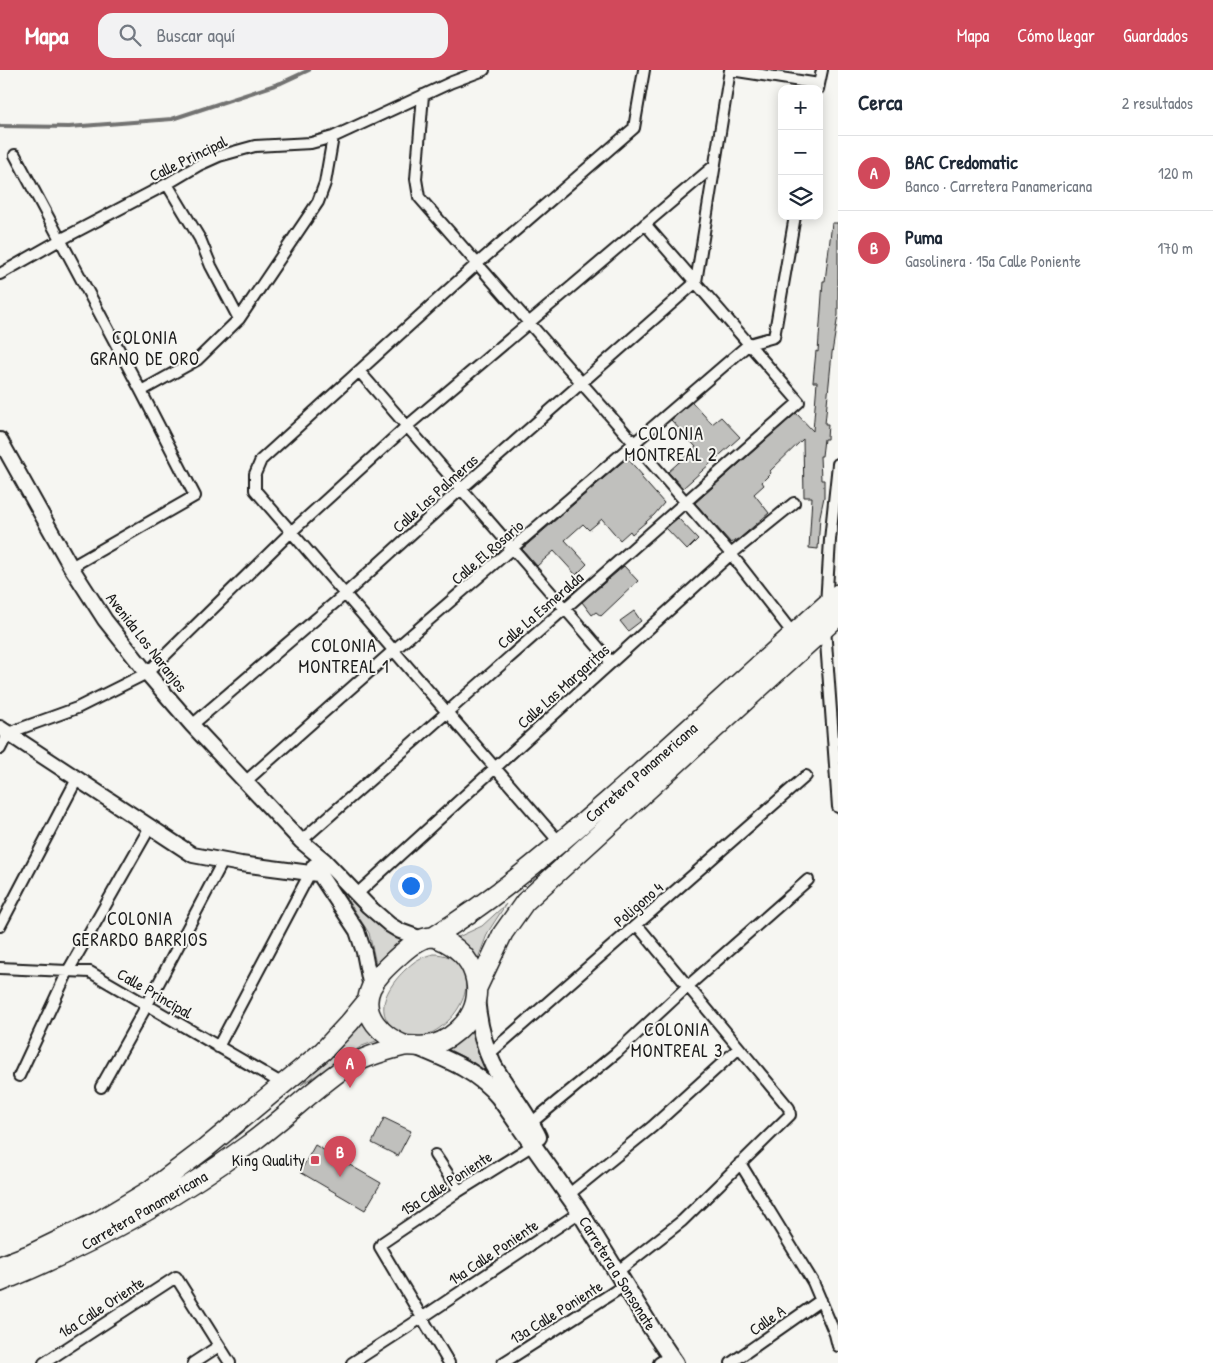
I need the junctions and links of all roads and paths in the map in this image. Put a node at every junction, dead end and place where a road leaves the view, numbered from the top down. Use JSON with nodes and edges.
{"nodes":[{"id":1,"x":484,"y":70,"type":"edge"},
{"id":2,"x":644,"y":70,"type":"edge"},
{"id":3,"x":730,"y":70,"type":"edge"},
{"id":4,"x":822,"y":70,"type":"edge"},
{"id":5,"x":813,"y":85,"type":"edge"},
{"id":6,"x":819,"y":85,"type":"edge"},
{"id":7,"x":423,"y":95,"type":"junction"},
{"id":8,"x":333,"y":136,"type":"junction"},
{"id":9,"x":15,"y":154,"type":"dead end"},
{"id":10,"x":715,"y":165,"type":"junction"},
{"id":11,"x":167,"y":184,"type":"junction"},
{"id":12,"x":794,"y":220,"type":"edge"},
{"id":13,"x":646,"y":224,"type":"junction"},
{"id":14,"x":60,"y":240,"type":"junction"},
{"id":15,"x":478,"y":263,"type":"junction"},
{"id":16,"x":0,"y":274,"type":"edge"},
{"id":17,"x":696,"y":282,"type":"junction"},
{"id":18,"x":239,"y":319,"type":"junction"},
{"id":19,"x":530,"y":323,"type":"junction"},
{"id":20,"x":749,"y":344,"type":"junction"},
{"id":21,"x":358,"y":371,"type":"junction"},
{"id":22,"x":582,"y":383,"type":"junction"},
{"id":23,"x":142,"y":391,"type":"junction"},
{"id":24,"x":406,"y":427,"type":"junction"},
{"id":25,"x":0,"y":440,"type":"edge"},
{"id":26,"x":635,"y":444,"type":"junction"},
{"id":27,"x":838,"y":464,"type":"edge"},
{"id":28,"x":461,"y":489,"type":"junction"},
{"id":29,"x":686,"y":502,"type":"junction"},
{"id":30,"x":794,"y":503,"type":"dead end"},
{"id":31,"x":291,"y":532,"type":"junction"},
{"id":32,"x":513,"y":550,"type":"junction"},
{"id":33,"x":731,"y":554,"type":"junction"},
{"id":34,"x":71,"y":567,"type":"junction"},
{"id":35,"x":345,"y":594,"type":"junction"},
{"id":36,"x":565,"y":609,"type":"junction"},
{"id":37,"x":832,"y":611,"type":"edge"},
{"id":38,"x":794,"y":635,"type":"junction"},
{"id":39,"x":394,"y":650,"type":"junction"},
{"id":40,"x":612,"y":662,"type":"junction"},
{"id":41,"x":147,"y":673,"type":"junction"},
{"id":42,"x":447,"y":711,"type":"junction"},
{"id":43,"x":0,"y":719,"type":"edge"},
{"id":44,"x":192,"y":725,"type":"junction"},
{"id":45,"x":4,"y":731,"type":"edge"},
{"id":46,"x":0,"y":749,"type":"edge"},
{"id":47,"x":496,"y":767,"type":"junction"},
{"id":48,"x":806,"y":776,"type":"dead end"},
{"id":49,"x":77,"y":779,"type":"junction"},
{"id":50,"x":246,"y":782,"type":"junction"},
{"id":51,"x":838,"y":807,"type":"edge"},
{"id":52,"x":150,"y":827,"type":"junction"},
{"id":53,"x":300,"y":841,"type":"junction"},
{"id":54,"x":560,"y":843,"type":"junction"},
{"id":55,"x":223,"y":861,"type":"junction"},
{"id":56,"x":314,"y":874,"type":"junction"},
{"id":57,"x":808,"y":880,"type":"dead end"},
{"id":58,"x":357,"y":894,"type":"junction"},
{"id":59,"x":637,"y":925,"type":"junction"},
{"id":60,"x":0,"y":926,"type":"edge"},
{"id":61,"x":428,"y":938,"type":"junction"},
{"id":62,"x":0,"y":968,"type":"edge"},
{"id":63,"x":68,"y":971,"type":"junction"},
{"id":64,"x":688,"y":986,"type":"junction"},
{"id":65,"x":476,"y":993,"type":"junction"},
{"id":66,"x":370,"y":994,"type":"junction"},
{"id":67,"x":147,"y":1005,"type":"junction"},
{"id":68,"x":411,"y":1046,"type":"junction"},
{"id":69,"x":218,"y":1047,"type":"junction"},
{"id":70,"x":739,"y":1048,"type":"junction"},
{"id":71,"x":489,"y":1054,"type":"junction"},
{"id":72,"x":19,"y":1076,"type":"dead end"},
{"id":73,"x":283,"y":1084,"type":"junction"},
{"id":74,"x":101,"y":1087,"type":"dead end"},
{"id":75,"x":531,"y":1122,"type":"junction"},
{"id":76,"x":533,"y":1145,"type":"junction"},
{"id":77,"x":435,"y":1155,"type":"dead end"},
{"id":78,"x":740,"y":1163,"type":"junction"},
{"id":79,"x":565,"y":1189,"type":"junction"},
{"id":80,"x":459,"y":1191,"type":"junction"},
{"id":81,"x":580,"y":1212,"type":"junction"},
{"id":82,"x":0,"y":1266,"type":"edge"},
{"id":83,"x":621,"y":1279,"type":"junction"},
{"id":84,"x":0,"y":1282,"type":"edge"},
{"id":85,"x":821,"y":1300,"type":"junction"},
{"id":86,"x":423,"y":1317,"type":"junction"},
{"id":87,"x":219,"y":1346,"type":"junction"},
{"id":88,"x":838,"y":1346,"type":"edge"},
{"id":89,"x":668,"y":1361,"type":"edge"},
{"id":90,"x":44,"y":1363,"type":"edge"},
{"id":91,"x":193,"y":1363,"type":"edge"},
{"id":92,"x":230,"y":1363,"type":"edge"},
{"id":93,"x":352,"y":1363,"type":"edge"},
{"id":94,"x":449,"y":1363,"type":"edge"},
{"id":95,"x":503,"y":1363,"type":"edge"},
{"id":96,"x":731,"y":1363,"type":"edge"}],
"edges":[{"from":1,"to":7,"type":"street","name":"Calle Principal"},
{"from":2,"to":15,"type":"street"},
{"from":3,"to":5,"type":"street"},
{"from":3,"to":10,"type":"street"},
{"from":4,"to":6,"type":"street"},
{"from":7,"to":8,"type":"street","name":"Calle Principal"},
{"from":7,"to":15,"type":"street"},
{"from":8,"to":11,"type":"street","name":"Calle Principal"},
{"from":8,"to":18,"type":"street"},
{"from":9,"to":14,"type":"street"},
{"from":10,"to":13,"type":"street"},
{"from":10,"to":17,"type":"street"},
{"from":11,"to":14,"type":"street","name":"Calle Principal"},
{"from":11,"to":18,"type":"street"},
{"from":12,"to":20,"type":"street"},
{"from":13,"to":17,"type":"street"},
{"from":13,"to":19,"type":"street"},
{"from":14,"to":16,"type":"street","name":"Calle Principal"},
{"from":14,"to":23,"type":"street"},
{"from":15,"to":19,"type":"street"},
{"from":15,"to":21,"type":"street"},
{"from":17,"to":20,"type":"street"},
{"from":17,"to":22,"type":"street","name":"Calle Las Palmeras"},
{"from":18,"to":23,"type":"street"},
{"from":19,"to":22,"type":"street"},
{"from":19,"to":24,"type":"street"},
{"from":20,"to":26,"type":"street","name":"Calle El Rosario"},
{"from":20,"to":29,"type":"street","name":"Calle La Esmeralda"},
{"from":21,"to":24,"type":"street"},
{"from":21,"to":31,"type":"street"},
{"from":22,"to":26,"type":"street"},
{"from":22,"to":28,"type":"street","name":"Calle Las Palmeras"},
{"from":23,"to":34,"type":"street"},
{"from":24,"to":28,"type":"street"},
{"from":24,"to":31,"type":"street"},
{"from":25,"to":34,"type":"main road","name":"Avenida Los Naranjos"},
{"from":26,"to":29,"type":"street"},
{"from":26,"to":32,"type":"street","name":"Calle El Rosario"},
{"from":27,"to":37,"type":"street"},
{"from":28,"to":32,"type":"street"},
{"from":28,"to":35,"type":"street","name":"Calle Las Palmeras"},
{"from":29,"to":33,"type":"street"},
{"from":29,"to":36,"type":"street","name":"Calle La Esmeralda"},
{"from":30,"to":33,"type":"street","name":"Calle Las Margaritas"},
{"from":31,"to":35,"type":"street"},
{"from":31,"to":41,"type":"street"},
{"from":32,"to":36,"type":"street"},
{"from":32,"to":39,"type":"street","name":"Calle El Rosario"},
{"from":33,"to":38,"type":"street"},
{"from":33,"to":40,"type":"street","name":"Calle Las Margaritas"},
{"from":34,"to":41,"type":"main road","name":"Avenida Los Naranjos"},
{"from":35,"to":39,"type":"street"},
{"from":35,"to":44,"type":"street","name":"Calle Las Palmeras"},
{"from":36,"to":40,"type":"street"},
{"from":36,"to":42,"type":"street","name":"Calle La Esmeralda"},
{"from":37,"to":38,"type":"highway","name":"Carretera Panamericana"},
{"from":37,"to":51,"type":"street"},
{"from":37,"to":65,"type":"highway","name":"Carretera Panamericana"},
{"from":38,"to":54,"type":"highway","name":"Carretera Panamericana"},
{"from":39,"to":42,"type":"street"},
{"from":39,"to":50,"type":"street","name":"Calle El Rosario"},
{"from":40,"to":47,"type":"street","name":"Calle Las Margaritas"},
{"from":41,"to":44,"type":"main road","name":"Avenida Los Naranjos"},
{"from":41,"to":45,"type":"street"},
{"from":42,"to":47,"type":"street"},
{"from":42,"to":53,"type":"street","name":"Calle La Esmeralda"},
{"from":43,"to":45,"type":"street"},
{"from":44,"to":50,"type":"main road","name":"Avenida Los Naranjos"},
{"from":45,"to":46,"type":"street"},
{"from":45,"to":49,"type":"main road"},
{"from":47,"to":54,"type":"street"},
{"from":47,"to":58,"type":"street","name":"Calle Las Margaritas"},
{"from":48,"to":59,"type":"street","name":"Poligono 4"},
{"from":49,"to":52,"type":"main road"},
{"from":49,"to":60,"type":"street"},
{"from":50,"to":53,"type":"main road","name":"Avenida Los Naranjos"},
{"from":52,"to":55,"type":"main road"},
{"from":52,"to":63,"type":"street"},
{"from":53,"to":56,"type":"main road","name":"Avenida Los Naranjos"},
{"from":53,"to":58,"type":"main road","name":"Avenida Los Naranjos"},
{"from":54,"to":61,"type":"highway","name":"Carretera Panamericana"},
{"from":55,"to":56,"type":"main road"},
{"from":55,"to":67,"type":"street"},
{"from":56,"to":66,"type":"main road","name":"Avenida Los Naranjos"},
{"from":56,"to":69,"type":"street"},
{"from":57,"to":64,"type":"street"},
{"from":58,"to":61,"type":"main road","name":"Avenida Los Naranjos"},
{"from":59,"to":64,"type":"street"},
{"from":59,"to":71,"type":"street","name":"Poligono 4"},
{"from":61,"to":65,"type":"highway"},
{"from":61,"to":66,"type":"highway"},
{"from":62,"to":63,"type":"street","name":"Calle Principal"},
{"from":63,"to":67,"type":"street","name":"Calle Principal"},
{"from":63,"to":72,"type":"street"},
{"from":64,"to":70,"type":"street"},
{"from":64,"to":75,"type":"street"},
{"from":65,"to":68,"type":"highway"},
{"from":65,"to":71,"type":"main road","name":"Carretera a Sonsonate"},
{"from":66,"to":68,"type":"highway"},
{"from":66,"to":73,"type":"highway","name":"Carretera Panamericana"},
{"from":67,"to":69,"type":"street","name":"Calle Principal"},
{"from":67,"to":74,"type":"street"},
{"from":68,"to":76,"type":"main road","name":"Carretera a Sonsonate"},
{"from":68,"to":84,"type":"highway","name":"Carretera Panamericana"},
{"from":69,"to":73,"type":"street","name":"Calle Principal"},
{"from":70,"to":78,"type":"street","name":"13a Calle Poniente"},
{"from":70,"to":79,"type":"street"},
{"from":71,"to":75,"type":"main road","name":"Carretera a Sonsonate"},
{"from":73,"to":82,"type":"highway","name":"Carretera Panamericana"},
{"from":75,"to":79,"type":"main road","name":"Carretera a Sonsonate"},
{"from":76,"to":79,"type":"main road","name":"Carretera a Sonsonate"},
{"from":76,"to":80,"type":"street","name":"15a Calle Poniente"},
{"from":77,"to":80,"type":"street"},
{"from":78,"to":83,"type":"street","name":"13a Calle Poniente"},
{"from":78,"to":85,"type":"street"},
{"from":79,"to":81,"type":"main road","name":"Carretera a Sonsonate"},
{"from":80,"to":86,"type":"street","name":"15a Calle Poniente"},
{"from":81,"to":83,"type":"main road","name":"Carretera a Sonsonate"},
{"from":81,"to":86,"type":"street","name":"14a Calle Poniente"},
{"from":83,"to":89,"type":"main road","name":"Carretera a Sonsonate"},
{"from":83,"to":95,"type":"street","name":"13a Calle Poniente"},
{"from":85,"to":88,"type":"street"},
{"from":85,"to":96,"type":"street","name":"Calle A"},
{"from":86,"to":93,"type":"street","name":"14a Calle Poniente"},
{"from":86,"to":94,"type":"street"},
{"from":87,"to":90,"type":"street","name":"16a Calle Oriente"},
{"from":87,"to":91,"type":"street"},
{"from":87,"to":92,"type":"street"}]}
